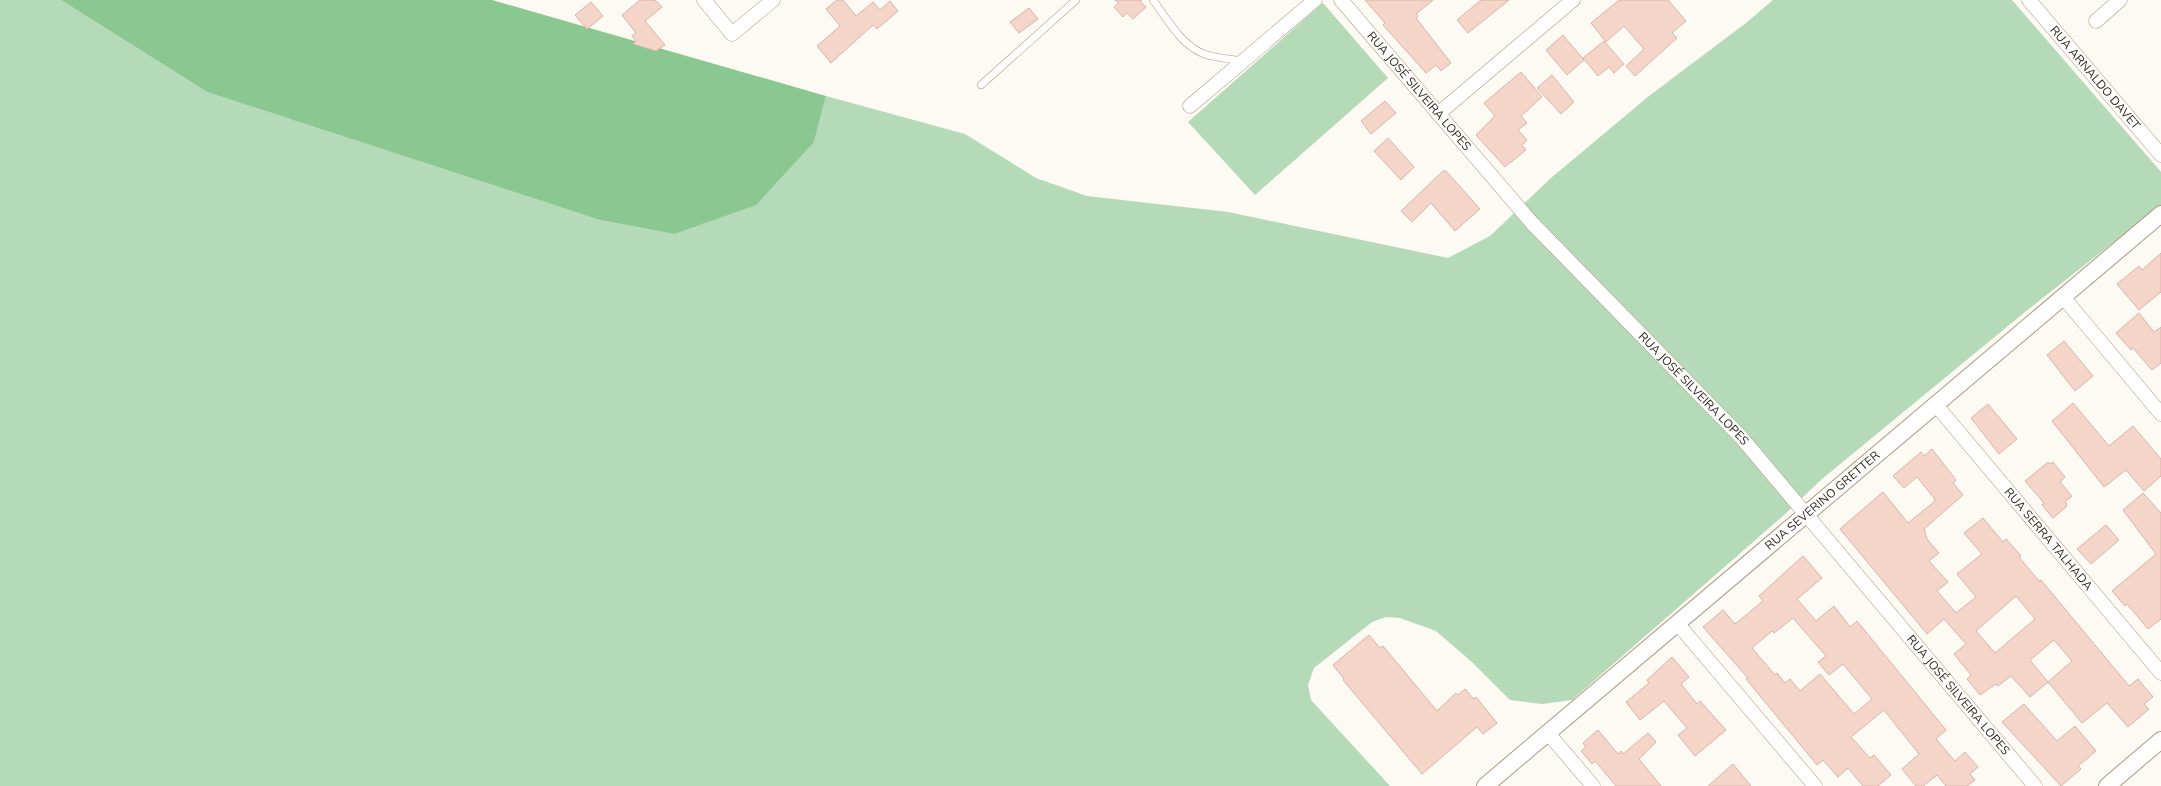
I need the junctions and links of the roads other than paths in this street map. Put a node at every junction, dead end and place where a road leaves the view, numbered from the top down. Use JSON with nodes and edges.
{"nodes":[{"id":1,"x":704,"y":0,"type":"edge"},
{"id":2,"x":772,"y":0,"type":"edge"},
{"id":3,"x":1076,"y":0,"type":"edge"},
{"id":4,"x":1153,"y":0,"type":"edge"},
{"id":5,"x":1315,"y":0,"type":"edge"},
{"id":6,"x":1341,"y":0,"type":"edge"},
{"id":7,"x":1573,"y":0,"type":"edge"},
{"id":8,"x":2029,"y":0,"type":"edge"},
{"id":9,"x":2120,"y":0,"type":"edge"},
{"id":10,"x":2096,"y":21,"type":"dead end"},
{"id":11,"x":1243,"y":61,"type":"junction"},
{"id":12,"x":981,"y":85,"type":"dead end"},
{"id":13,"x":1190,"y":106,"type":"dead end"},
{"id":14,"x":1438,"y":114,"type":"junction"},
{"id":15,"x":2161,"y":155,"type":"edge"},
{"id":16,"x":2161,"y":214,"type":"edge"},
{"id":17,"x":2063,"y":297,"type":"junction"},
{"id":18,"x":1936,"y":405,"type":"junction"},
{"id":19,"x":2161,"y":414,"type":"edge"},
{"id":20,"x":1807,"y":514,"type":"junction"},
{"id":21,"x":1678,"y":623,"type":"junction"},
{"id":22,"x":2161,"y":673,"type":"edge"},
{"id":23,"x":1548,"y":733,"type":"junction"},
{"id":24,"x":2161,"y":740,"type":"edge"},
{"id":25,"x":1485,"y":786,"type":"edge"},
{"id":26,"x":1593,"y":786,"type":"edge"},
{"id":27,"x":1815,"y":786,"type":"edge"},
{"id":28,"x":2035,"y":786,"type":"edge"},
{"id":29,"x":2107,"y":786,"type":"edge"}],
"edges":[{"from":1,"to":2,"type":"street"},
{"from":3,"to":12,"type":"lane"},
{"from":4,"to":11,"type":"lane"},
{"from":5,"to":11,"type":"street"},
{"from":6,"to":14,"type":"street","name":"RUA JOSÉ SILVEIRA LOPES"},
{"from":7,"to":14,"type":"street"},
{"from":8,"to":15,"type":"street","name":"RUA ARNALDO DAVET"},
{"from":9,"to":10,"type":"street"},
{"from":11,"to":13,"type":"street"},
{"from":14,"to":20,"type":"street","name":"RUA JOSÉ SILVEIRA LOPES"},
{"from":16,"to":17,"type":"street","name":"RUA SEVERINO GRETTER"},
{"from":17,"to":18,"type":"street","name":"RUA SEVERINO GRETTER"},
{"from":17,"to":19,"type":"street"},
{"from":18,"to":20,"type":"street","name":"RUA SEVERINO GRETTER"},
{"from":18,"to":22,"type":"street","name":"RUA SERRA TALHADA"},
{"from":20,"to":21,"type":"street","name":"RUA SEVERINO GRETTER"},
{"from":20,"to":28,"type":"street","name":"RUA JOSÉ SILVEIRA LOPES"},
{"from":21,"to":23,"type":"street","name":"RUA SEVERINO GRETTER"},
{"from":21,"to":27,"type":"street"},
{"from":23,"to":25,"type":"street","name":"RUA SEVERINO GRETTER"},
{"from":23,"to":26,"type":"street"},
{"from":24,"to":29,"type":"street"}]}
